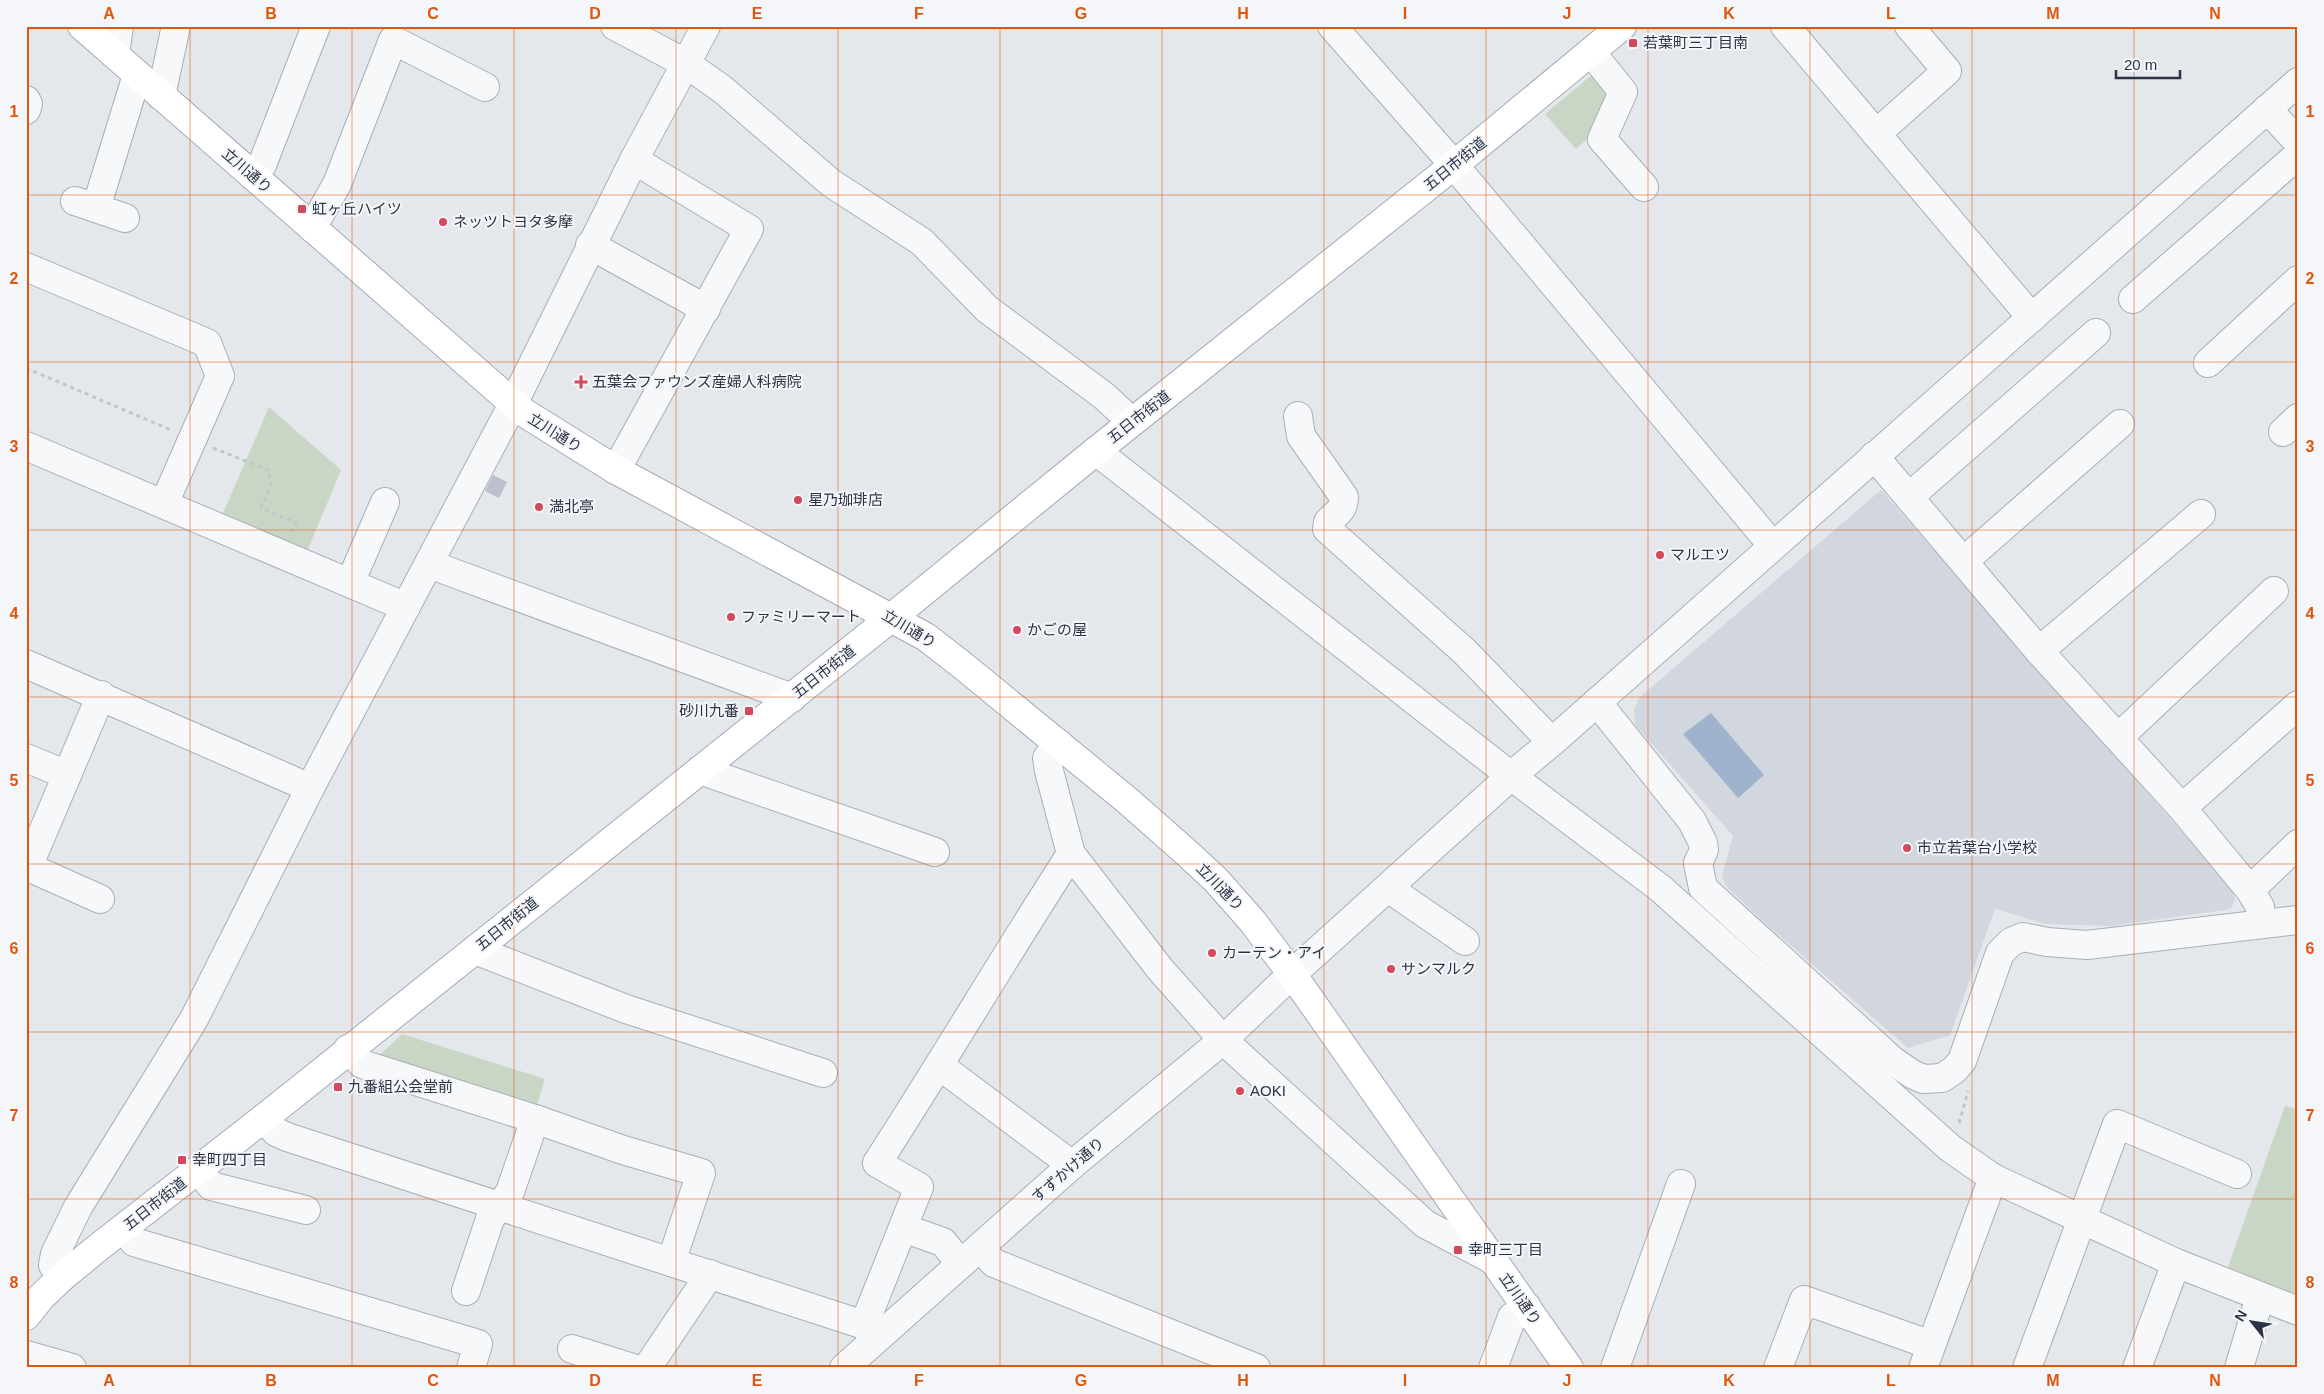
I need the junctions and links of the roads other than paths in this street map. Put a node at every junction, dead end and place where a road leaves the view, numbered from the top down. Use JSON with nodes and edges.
{"nodes":[{"id":1,"x":82,"y":26,"type":"edge"},
{"id":2,"x":119,"y":26,"type":"edge"},
{"id":3,"x":176,"y":26,"type":"edge"},
{"id":4,"x":316,"y":26,"type":"edge"},
{"id":5,"x":615,"y":26,"type":"edge"},
{"id":6,"x":706,"y":26,"type":"edge"},
{"id":7,"x":1332,"y":26,"type":"edge"},
{"id":8,"x":1622,"y":26,"type":"edge"},
{"id":9,"x":1785,"y":26,"type":"edge"},
{"id":10,"x":1909,"y":26,"type":"edge"},
{"id":11,"x":1591,"y":52,"type":"junction"},
{"id":12,"x":115,"y":55,"type":"junction"},
{"id":13,"x":685,"y":63,"type":"junction"},
{"id":14,"x":137,"y":74,"type":"junction"},
{"id":15,"x":2298,"y":82,"type":"edge"},
{"id":16,"x":486,"y":87,"type":"dead end"},
{"id":17,"x":161,"y":96,"type":"junction"},
{"id":18,"x":26,"y":100,"type":"edge"},
{"id":19,"x":2267,"y":109,"type":"junction"},
{"id":20,"x":26,"y":110,"type":"edge"},
{"id":21,"x":1876,"y":134,"type":"junction"},
{"id":22,"x":2298,"y":142,"type":"edge"},
{"id":23,"x":2298,"y":155,"type":"edge"},
{"id":24,"x":634,"y":160,"type":"junction"},
{"id":25,"x":1454,"y":165,"type":"junction"},
{"id":26,"x":253,"y":176,"type":"junction"},
{"id":27,"x":1644,"y":187,"type":"dead end"},
{"id":28,"x":125,"y":218,"type":"dead end"},
{"id":29,"x":312,"y":228,"type":"junction"},
{"id":30,"x":590,"y":245,"type":"junction"},
{"id":31,"x":26,"y":267,"type":"edge"},
{"id":32,"x":2298,"y":280,"type":"edge"},
{"id":33,"x":2134,"y":299,"type":"dead end"},
{"id":34,"x":706,"y":309,"type":"junction"},
{"id":35,"x":2032,"y":318,"type":"junction"},
{"id":36,"x":2096,"y":333,"type":"dead end"},
{"id":37,"x":2208,"y":363,"type":"dead end"},
{"id":38,"x":513,"y":404,"type":"junction"},
{"id":39,"x":1298,"y":416,"type":"dead end"},
{"id":40,"x":1132,"y":422,"type":"junction"},
{"id":41,"x":2120,"y":424,"type":"dead end"},
{"id":42,"x":26,"y":446,"type":"edge"},
{"id":43,"x":1096,"y":451,"type":"junction"},
{"id":44,"x":1874,"y":456,"type":"junction"},
{"id":45,"x":616,"y":470,"type":"junction"},
{"id":46,"x":1909,"y":496,"type":"junction"},
{"id":47,"x":385,"y":502,"type":"dead end"},
{"id":48,"x":164,"y":504,"type":"junction"},
{"id":49,"x":2201,"y":514,"type":"dead end"},
{"id":50,"x":1773,"y":546,"type":"junction"},
{"id":51,"x":1964,"y":561,"type":"junction"},
{"id":52,"x":428,"y":564,"type":"junction"},
{"id":53,"x":350,"y":583,"type":"junction"},
{"id":54,"x":2274,"y":591,"type":"dead end"},
{"id":55,"x":406,"y":607,"type":"junction"},
{"id":56,"x":892,"y":618,"type":"junction"},
{"id":57,"x":2039,"y":651,"type":"junction"},
{"id":58,"x":26,"y":664,"type":"edge"},
{"id":59,"x":101,"y":695,"type":"junction"},
{"id":60,"x":792,"y":698,"type":"junction"},
{"id":61,"x":1597,"y":702,"type":"junction"},
{"id":62,"x":2298,"y":706,"type":"edge"},
{"id":63,"x":2119,"y":737,"type":"junction"},
{"id":64,"x":1552,"y":742,"type":"junction"},
{"id":65,"x":1058,"y":743,"type":"junction"},
{"id":66,"x":26,"y":758,"type":"edge"},
{"id":67,"x":700,"y":770,"type":"junction"},
{"id":68,"x":67,"y":775,"type":"junction"},
{"id":69,"x":1511,"y":776,"type":"junction"},
{"id":70,"x":310,"y":788,"type":"junction"},
{"id":71,"x":2182,"y":808,"type":"junction"},
{"id":72,"x":2298,"y":844,"type":"edge"},
{"id":73,"x":935,"y":852,"type":"dead end"},
{"id":74,"x":1071,"y":854,"type":"junction"},
{"id":75,"x":27,"y":866,"type":"edge"},
{"id":76,"x":1388,"y":888,"type":"junction"},
{"id":77,"x":2250,"y":890,"type":"junction"},
{"id":78,"x":100,"y":899,"type":"dead end"},
{"id":79,"x":2298,"y":920,"type":"edge"},
{"id":80,"x":2261,"y":924,"type":"junction"},
{"id":81,"x":1465,"y":942,"type":"dead end"},
{"id":82,"x":475,"y":950,"type":"junction"},
{"id":83,"x":1292,"y":974,"type":"junction"},
{"id":84,"x":1222,"y":1040,"type":"junction"},
{"id":85,"x":348,"y":1049,"type":"junction"},
{"id":86,"x":940,"y":1066,"type":"junction"},
{"id":87,"x":823,"y":1073,"type":"dead end"},
{"id":88,"x":264,"y":1118,"type":"junction"},
{"id":89,"x":535,"y":1119,"type":"junction"},
{"id":90,"x":1072,"y":1165,"type":"junction"},
{"id":91,"x":199,"y":1170,"type":"junction"},
{"id":92,"x":2237,"y":1174,"type":"dead end"},
{"id":93,"x":1992,"y":1178,"type":"junction"},
{"id":94,"x":1681,"y":1184,"type":"dead end"},
{"id":95,"x":500,"y":1208,"type":"junction"},
{"id":96,"x":306,"y":1210,"type":"dead end"},
{"id":97,"x":2082,"y":1220,"type":"junction"},
{"id":98,"x":125,"y":1228,"type":"junction"},
{"id":99,"x":903,"y":1228,"type":"junction"},
{"id":100,"x":970,"y":1256,"type":"junction"},
{"id":101,"x":1493,"y":1260,"type":"junction"},
{"id":102,"x":671,"y":1262,"type":"junction"},
{"id":103,"x":2176,"y":1263,"type":"junction"},
{"id":104,"x":710,"y":1274,"type":"junction"},
{"id":105,"x":61,"y":1278,"type":"junction"},
{"id":106,"x":466,"y":1291,"type":"dead end"},
{"id":107,"x":2260,"y":1297,"type":"junction"},
{"id":108,"x":1527,"y":1307,"type":"junction"},
{"id":109,"x":2298,"y":1311,"type":"edge"},
{"id":110,"x":26,"y":1316,"type":"edge"},
{"id":111,"x":572,"y":1349,"type":"dead end"},
{"id":112,"x":863,"y":1350,"type":"edge"},
{"id":113,"x":26,"y":1355,"type":"edge"},
{"id":114,"x":1927,"y":1357,"type":"edge"},
{"id":115,"x":72,"y":1368,"type":"edge"},
{"id":116,"x":472,"y":1368,"type":"edge"},
{"id":117,"x":632,"y":1368,"type":"edge"},
{"id":118,"x":647,"y":1368,"type":"edge"},
{"id":119,"x":1256,"y":1368,"type":"edge"},
{"id":120,"x":1493,"y":1368,"type":"edge"},
{"id":121,"x":1569,"y":1368,"type":"edge"},
{"id":122,"x":1615,"y":1368,"type":"edge"},
{"id":123,"x":1778,"y":1368,"type":"edge"},
{"id":124,"x":2027,"y":1368,"type":"edge"},
{"id":125,"x":2136,"y":1368,"type":"edge"},
{"id":126,"x":2239,"y":1368,"type":"edge"}],
"edges":[{"from":1,"to":12,"type":"main road","name":"立川通り"},
{"from":2,"to":12,"type":"street"},
{"from":3,"to":17,"type":"street"},
{"from":4,"to":26,"type":"street"},
{"from":5,"to":13,"type":"street"},
{"from":6,"to":13,"type":"street"},
{"from":7,"to":25,"type":"street"},
{"from":8,"to":11,"type":"main road","name":"五日市街道"},
{"from":9,"to":21,"type":"street"},
{"from":10,"to":21,"type":"street"},
{"from":11,"to":25,"type":"main road","name":"五日市街道"},
{"from":11,"to":27,"type":"street"},
{"from":12,"to":14,"type":"main road","name":"立川通り"},
{"from":13,"to":24,"type":"street"},
{"from":13,"to":40,"type":"street"},
{"from":14,"to":17,"type":"main road","name":"立川通り"},
{"from":14,"to":28,"type":"street"},
{"from":15,"to":19,"type":"street","name":"すずかけ通り"},
{"from":16,"to":29,"type":"street"},
{"from":17,"to":26,"type":"main road","name":"立川通り"},
{"from":18,"to":20,"type":"street"},
{"from":19,"to":22,"type":"street"},
{"from":19,"to":35,"type":"street","name":"すずかけ通り"},
{"from":21,"to":35,"type":"street"},
{"from":23,"to":33,"type":"street"},
{"from":24,"to":30,"type":"street"},
{"from":24,"to":34,"type":"street"},
{"from":25,"to":40,"type":"main road","name":"五日市街道"},
{"from":25,"to":50,"type":"street"},
{"from":26,"to":29,"type":"main road","name":"立川通り"},
{"from":29,"to":38,"type":"main road","name":"立川通り"},
{"from":30,"to":34,"type":"street"},
{"from":30,"to":38,"type":"street"},
{"from":31,"to":48,"type":"street"},
{"from":32,"to":37,"type":"street"},
{"from":34,"to":45,"type":"street"},
{"from":35,"to":44,"type":"street","name":"すずかけ通り"},
{"from":36,"to":46,"type":"street"},
{"from":38,"to":45,"type":"main road","name":"立川通り"},
{"from":38,"to":52,"type":"street"},
{"from":39,"to":64,"type":"street"},
{"from":40,"to":43,"type":"main road","name":"五日市街道"},
{"from":41,"to":51,"type":"street"},
{"from":42,"to":48,"type":"street"},
{"from":43,"to":56,"type":"main road","name":"五日市街道"},
{"from":43,"to":69,"type":"street"},
{"from":44,"to":46,"type":"street"},
{"from":44,"to":50,"type":"street","name":"すずかけ通り"},
{"from":45,"to":56,"type":"main road","name":"立川通り"},
{"from":46,"to":51,"type":"street"},
{"from":47,"to":53,"type":"street"},
{"from":48,"to":53,"type":"street"},
{"from":49,"to":57,"type":"street"},
{"from":50,"to":61,"type":"street","name":"すずかけ通り"},
{"from":51,"to":57,"type":"street"},
{"from":52,"to":55,"type":"street"},
{"from":52,"to":60,"type":"street"},
{"from":53,"to":55,"type":"street"},
{"from":54,"to":63,"type":"street"},
{"from":55,"to":70,"type":"street"},
{"from":56,"to":60,"type":"main road","name":"五日市街道"},
{"from":56,"to":65,"type":"main road","name":"立川通り"},
{"from":57,"to":63,"type":"street"},
{"from":58,"to":59,"type":"street"},
{"from":59,"to":68,"type":"street"},
{"from":59,"to":70,"type":"street"},
{"from":60,"to":67,"type":"main road","name":"五日市街道"},
{"from":61,"to":64,"type":"street","name":"すずかけ通り"},
{"from":61,"to":80,"type":"street"},
{"from":62,"to":71,"type":"street"},
{"from":63,"to":71,"type":"street"},
{"from":64,"to":69,"type":"street","name":"すずかけ通り"},
{"from":65,"to":74,"type":"street"},
{"from":65,"to":83,"type":"main road","name":"立川通り"},
{"from":66,"to":68,"type":"street"},
{"from":67,"to":73,"type":"street"},
{"from":67,"to":82,"type":"main road","name":"五日市街道"},
{"from":68,"to":75,"type":"street"},
{"from":69,"to":76,"type":"street","name":"すずかけ通り"},
{"from":69,"to":93,"type":"street"},
{"from":70,"to":105,"type":"street"},
{"from":71,"to":77,"type":"street"},
{"from":72,"to":77,"type":"street"},
{"from":74,"to":84,"type":"street"},
{"from":74,"to":86,"type":"street"},
{"from":75,"to":78,"type":"street"},
{"from":76,"to":81,"type":"street"},
{"from":76,"to":83,"type":"street","name":"すずかけ通り"},
{"from":77,"to":80,"type":"street"},
{"from":79,"to":80,"type":"street"},
{"from":82,"to":85,"type":"main road","name":"五日市街道"},
{"from":82,"to":87,"type":"street"},
{"from":83,"to":84,"type":"street","name":"すずかけ通り"},
{"from":83,"to":101,"type":"main road","name":"立川通り"},
{"from":84,"to":90,"type":"street","name":"すずかけ通り"},
{"from":84,"to":101,"type":"street"},
{"from":85,"to":88,"type":"main road","name":"五日市街道"},
{"from":85,"to":89,"type":"street"},
{"from":86,"to":90,"type":"street"},
{"from":86,"to":99,"type":"street"},
{"from":88,"to":91,"type":"main road","name":"五日市街道"},
{"from":88,"to":95,"type":"street"},
{"from":89,"to":95,"type":"street"},
{"from":89,"to":102,"type":"street"},
{"from":90,"to":100,"type":"street","name":"すずかけ通り"},
{"from":91,"to":96,"type":"street"},
{"from":91,"to":98,"type":"main road","name":"五日市街道"},
{"from":92,"to":97,"type":"street"},
{"from":93,"to":97,"type":"street"},
{"from":93,"to":114,"type":"street"},
{"from":94,"to":122,"type":"street"},
{"from":95,"to":102,"type":"street"},
{"from":95,"to":106,"type":"street"},
{"from":97,"to":103,"type":"street"},
{"from":97,"to":124,"type":"street"},
{"from":98,"to":105,"type":"main road","name":"五日市街道"},
{"from":98,"to":116,"type":"street"},
{"from":99,"to":100,"type":"street"},
{"from":99,"to":112,"type":"street"},
{"from":100,"to":112,"type":"street","name":"すずかけ通り"},
{"from":100,"to":119,"type":"street"},
{"from":101,"to":108,"type":"main road","name":"立川通り"},
{"from":102,"to":104,"type":"street"},
{"from":103,"to":107,"type":"street"},
{"from":103,"to":125,"type":"street"},
{"from":104,"to":112,"type":"street"},
{"from":104,"to":118,"type":"street"},
{"from":105,"to":110,"type":"main road","name":"五日市街道"},
{"from":107,"to":109,"type":"street"},
{"from":107,"to":126,"type":"street"},
{"from":108,"to":120,"type":"street"},
{"from":108,"to":121,"type":"main road","name":"立川通り"},
{"from":111,"to":117,"type":"street"},
{"from":113,"to":115,"type":"street"},
{"from":114,"to":123,"type":"street"}]}
